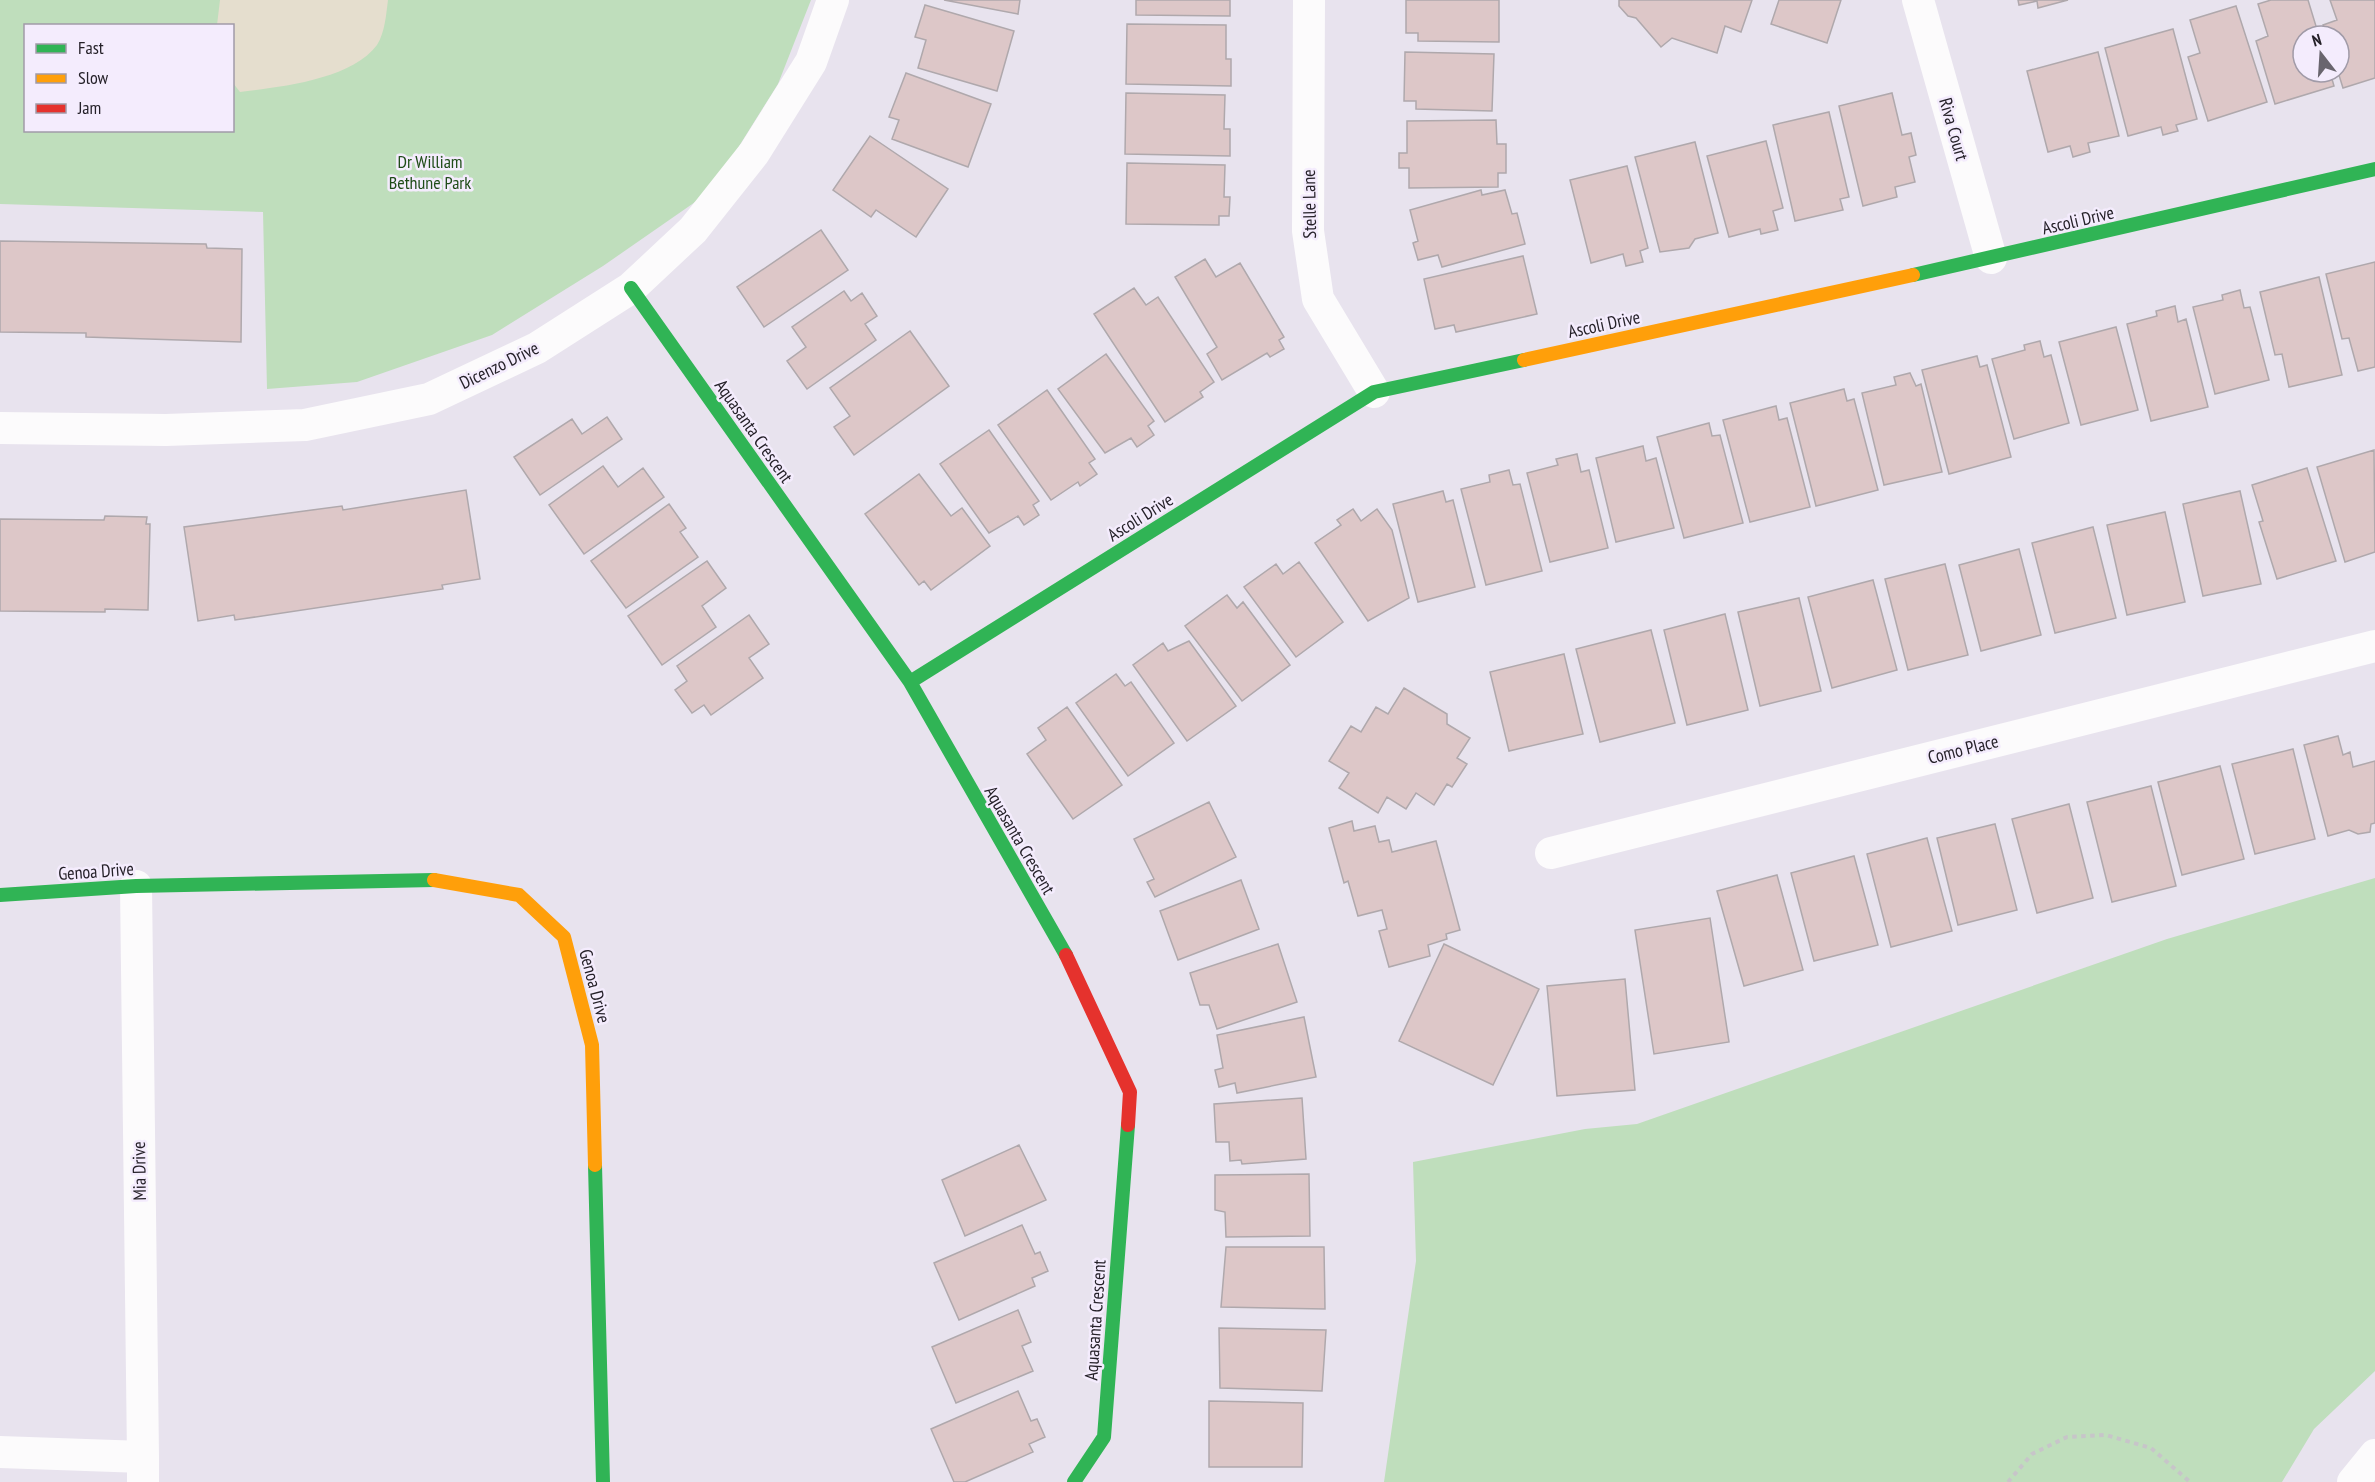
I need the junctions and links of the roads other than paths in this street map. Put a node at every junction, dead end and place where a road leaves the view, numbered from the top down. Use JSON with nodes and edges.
{"nodes":[{"id":1,"x":833,"y":0,"type":"edge"},
{"id":2,"x":1310,"y":0,"type":"edge"},
{"id":3,"x":1918,"y":0,"type":"edge"},
{"id":4,"x":2375,"y":169,"type":"edge"},
{"id":5,"x":1991,"y":258,"type":"junction"},
{"id":6,"x":631,"y":288,"type":"junction"},
{"id":7,"x":1374,"y":392,"type":"junction"},
{"id":8,"x":0,"y":428,"type":"edge"},
{"id":9,"x":2375,"y":646,"type":"edge"},
{"id":10,"x":910,"y":682,"type":"junction"},
{"id":11,"x":1551,"y":853,"type":"dead end"},
{"id":12,"x":136,"y":886,"type":"junction"},
{"id":13,"x":0,"y":895,"type":"edge"},
{"id":14,"x":0,"y":1452,"type":"edge"},
{"id":15,"x":2375,"y":1455,"type":"edge"},
{"id":16,"x":143,"y":1469,"type":"edge"},
{"id":17,"x":603,"y":1482,"type":"edge"},
{"id":18,"x":1074,"y":1482,"type":"edge"},
{"id":19,"x":2354,"y":1482,"type":"edge"}],
"edges":[{"from":1,"to":6,"type":"street","name":"Dicenzo Drive"},
{"from":2,"to":7,"type":"street","name":"Stelle Lane"},
{"from":3,"to":5,"type":"street","name":"Riva Court"},
{"from":4,"to":5,"type":"street","name":"Ascoli Drive"},
{"from":5,"to":7,"type":"street","name":"Ascoli Drive"},
{"from":6,"to":8,"type":"street","name":"Dicenzo Drive"},
{"from":6,"to":10,"type":"street","name":"Aquasanta Crescent"},
{"from":7,"to":10,"type":"street","name":"Ascoli Drive"},
{"from":9,"to":11,"type":"street","name":"Como Place"},
{"from":10,"to":18,"type":"street","name":"Aquasanta Crescent"},
{"from":12,"to":13,"type":"street","name":"Genoa Drive"},
{"from":12,"to":16,"type":"street","name":"Mia Drive"},
{"from":12,"to":17,"type":"street","name":"Genoa Drive"},
{"from":14,"to":16,"type":"street"},
{"from":15,"to":19,"type":"street"}]}
